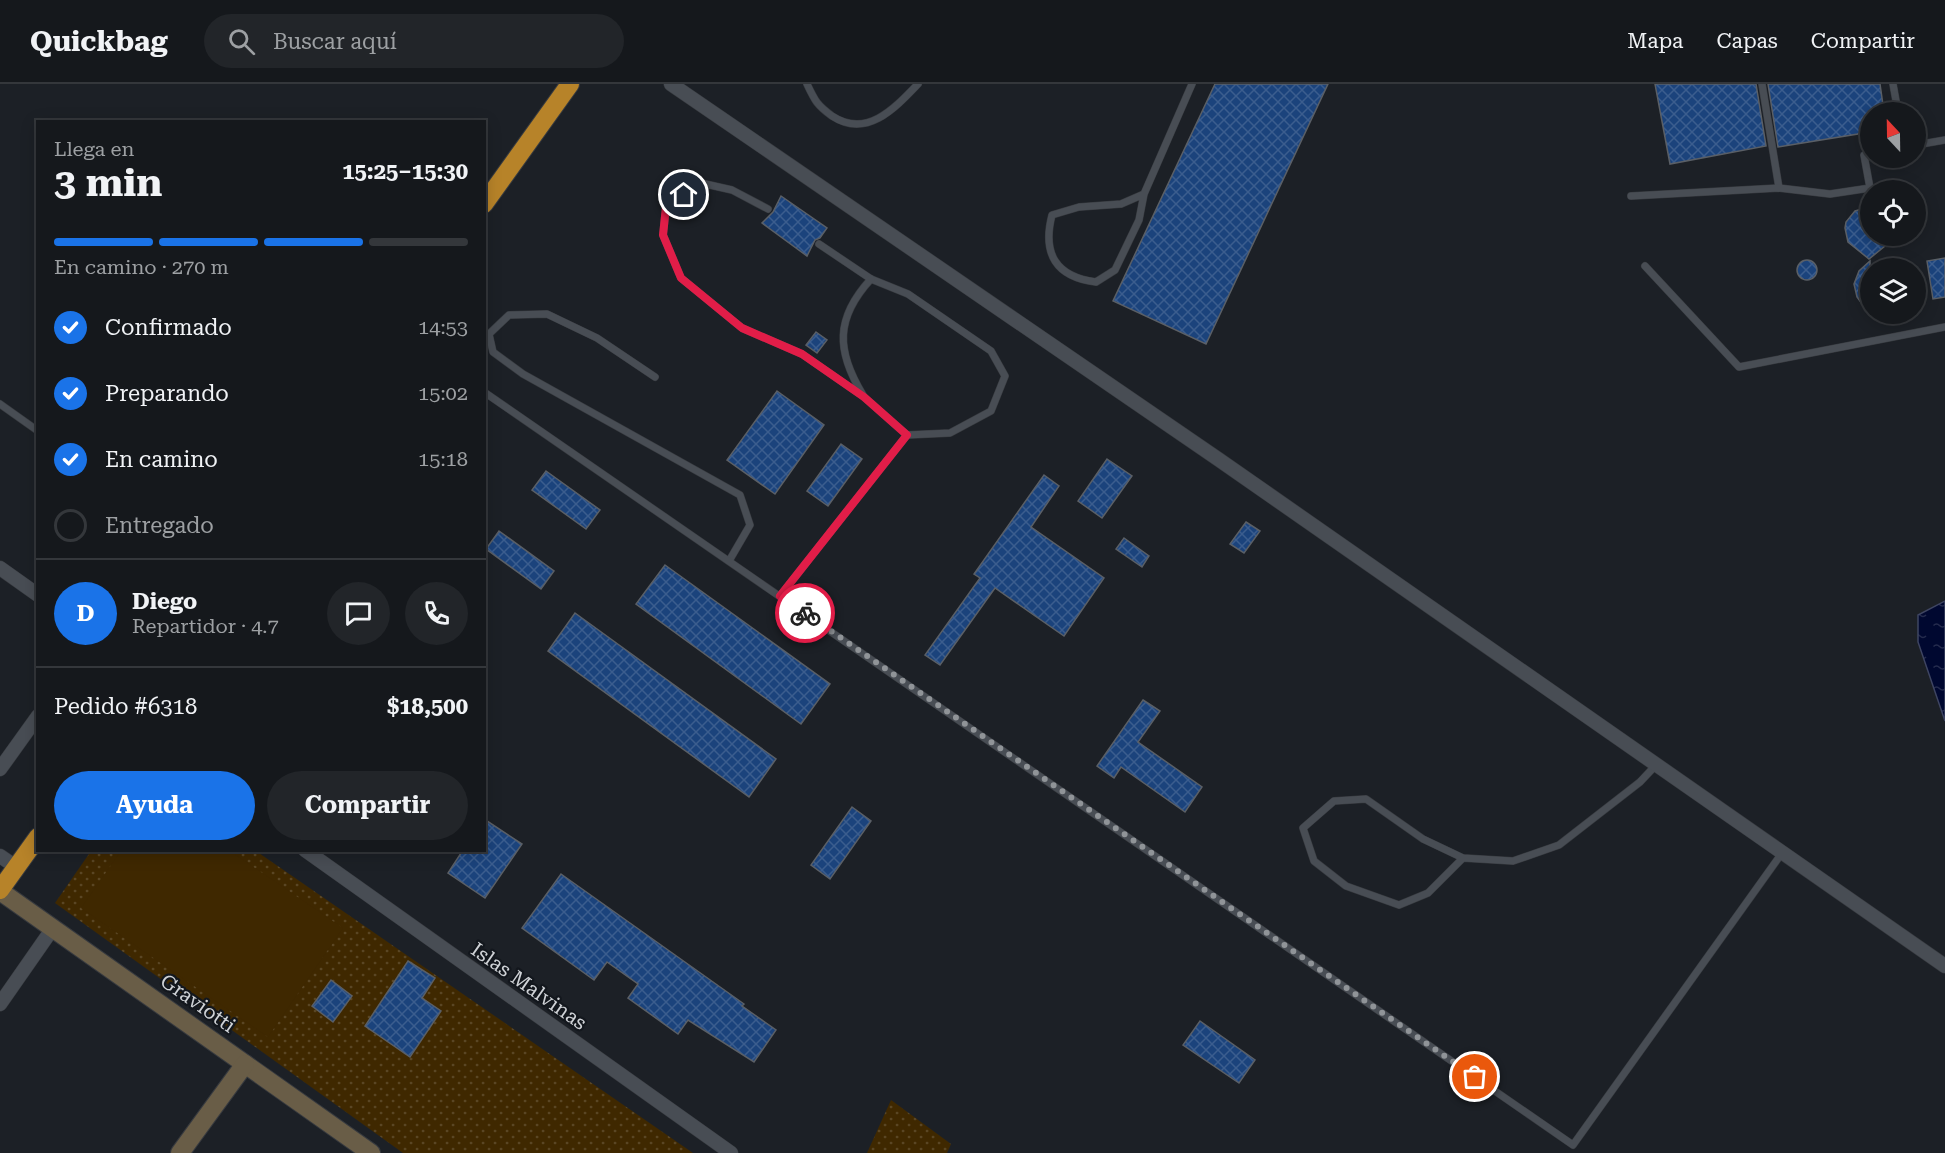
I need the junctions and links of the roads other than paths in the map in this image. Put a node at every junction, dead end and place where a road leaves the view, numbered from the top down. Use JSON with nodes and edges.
{"nodes":[{"id":1,"x":570,"y":84,"type":"edge"},
{"id":2,"x":671,"y":84,"type":"edge"},
{"id":3,"x":807,"y":84,"type":"edge"},
{"id":4,"x":918,"y":84,"type":"edge"},
{"id":5,"x":1192,"y":84,"type":"edge"},
{"id":6,"x":1762,"y":84,"type":"edge"},
{"id":7,"x":1893,"y":84,"type":"edge"},
{"id":8,"x":1896,"y":102,"type":"edge"},
{"id":9,"x":1945,"y":140,"type":"edge"},
{"id":10,"x":1926,"y":143,"type":"edge"},
{"id":11,"x":1866,"y":168,"type":"edge"},
{"id":12,"x":1779,"y":188,"type":"junction"},
{"id":13,"x":1144,"y":194,"type":"junction"},
{"id":14,"x":1631,"y":196,"type":"dead end"},
{"id":15,"x":486,"y":201,"type":"edge"},
{"id":16,"x":768,"y":209,"type":"dead end"},
{"id":17,"x":819,"y":244,"type":"dead end"},
{"id":18,"x":1645,"y":266,"type":"dead end"},
{"id":19,"x":871,"y":279,"type":"junction"},
{"id":20,"x":1945,"y":327,"type":"edge"},
{"id":21,"x":486,"y":351,"type":"edge"},
{"id":22,"x":493,"y":352,"type":"junction"},
{"id":23,"x":655,"y":377,"type":"dead end"},
{"id":24,"x":486,"y":393,"type":"edge"},
{"id":25,"x":864,"y":397,"type":"junction"},
{"id":26,"x":0,"y":404,"type":"edge"},
{"id":27,"x":36,"y":430,"type":"edge"},
{"id":28,"x":907,"y":435,"type":"junction"},
{"id":29,"x":729,"y":561,"type":"junction"},
{"id":30,"x":0,"y":568,"type":"edge"},
{"id":31,"x":36,"y":594,"type":"edge"},
{"id":32,"x":780,"y":596,"type":"junction"},
{"id":33,"x":36,"y":719,"type":"edge"},
{"id":34,"x":1656,"y":765,"type":"junction"},
{"id":35,"x":0,"y":769,"type":"edge"},
{"id":36,"x":36,"y":840,"type":"edge"},
{"id":37,"x":308,"y":852,"type":"edge"},
{"id":38,"x":1782,"y":853,"type":"junction"},
{"id":39,"x":0,"y":856,"type":"edge"},
{"id":40,"x":1463,"y":858,"type":"junction"},
{"id":41,"x":16,"y":867,"type":"junction"},
{"id":42,"x":0,"y":890,"type":"edge"},
{"id":43,"x":53,"y":928,"type":"junction"},
{"id":44,"x":1945,"y":966,"type":"edge"},
{"id":45,"x":0,"y":1004,"type":"edge"},
{"id":46,"x":245,"y":1064,"type":"junction"},
{"id":47,"x":180,"y":1153,"type":"edge"},
{"id":48,"x":371,"y":1153,"type":"edge"},
{"id":49,"x":731,"y":1153,"type":"edge"}],
"edges":[{"from":1,"to":15,"type":"highway"},
{"from":2,"to":34,"type":"street"},
{"from":3,"to":4,"type":"lane"},
{"from":5,"to":13,"type":"lane"},
{"from":6,"to":12,"type":"lane"},
{"from":7,"to":8,"type":"lane"},
{"from":9,"to":10,"type":"lane"},
{"from":11,"to":12,"type":"lane"},
{"from":12,"to":14,"type":"lane"},
{"from":13,"to":13,"type":"lane"},
{"from":16,"to":25,"type":"lane"},
{"from":17,"to":19,"type":"lane"},
{"from":18,"to":20,"type":"lane"},
{"from":19,"to":25,"type":"lane"},
{"from":19,"to":28,"type":"lane"},
{"from":21,"to":22,"type":"lane"},
{"from":22,"to":23,"type":"lane"},
{"from":22,"to":29,"type":"lane"},
{"from":24,"to":29,"type":"lane"},
{"from":25,"to":28,"type":"lane"},
{"from":26,"to":27,"type":"lane"},
{"from":28,"to":32,"type":"lane"},
{"from":29,"to":32,"type":"lane"},
{"from":30,"to":31,"type":"street"},
{"from":32,"to":38,"type":"lane"},
{"from":33,"to":35,"type":"street"},
{"from":34,"to":38,"type":"street"},
{"from":34,"to":40,"type":"lane"},
{"from":36,"to":41,"type":"highway"},
{"from":37,"to":49,"type":"street","name":"Islas Malvinas"},
{"from":38,"to":44,"type":"street"},
{"from":39,"to":41,"type":"street"},
{"from":40,"to":40,"type":"lane"},
{"from":41,"to":42,"type":"highway"},
{"from":42,"to":43,"type":"street","name":"Graviotti"},
{"from":43,"to":45,"type":"street"},
{"from":43,"to":46,"type":"street","name":"Graviotti"},
{"from":46,"to":47,"type":"street"},
{"from":46,"to":48,"type":"street","name":"Graviotti"}]}
